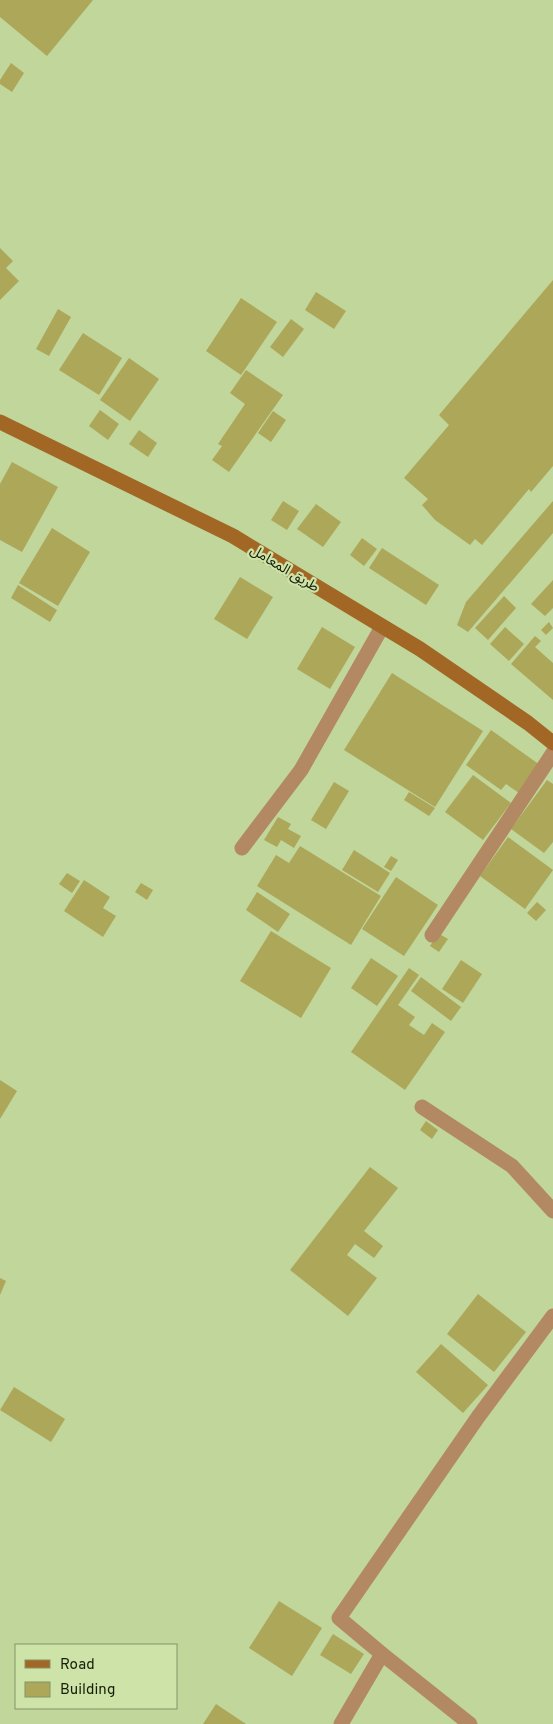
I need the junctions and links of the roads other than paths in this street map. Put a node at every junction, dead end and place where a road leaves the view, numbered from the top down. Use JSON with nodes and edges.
{"nodes":[{"id":1,"x":0,"y":422,"type":"edge"},
{"id":2,"x":382,"y":627,"type":"junction"},
{"id":3,"x":553,"y":743,"type":"edge"},
{"id":4,"x":553,"y":754,"type":"edge"},
{"id":5,"x":242,"y":848,"type":"dead end"},
{"id":6,"x":432,"y":935,"type":"dead end"},
{"id":7,"x":422,"y":1107,"type":"dead end"},
{"id":8,"x":553,"y":1211,"type":"edge"},
{"id":9,"x":553,"y":1316,"type":"edge"},
{"id":10,"x":382,"y":1654,"type":"junction"},
{"id":11,"x":341,"y":1724,"type":"edge"},
{"id":12,"x":470,"y":1724,"type":"edge"}],
"edges":[{"from":1,"to":2,"type":"main road","name":"طريق المعامل"},
{"from":2,"to":3,"type":"main road","name":"طريق المعامل"},
{"from":2,"to":5,"type":"street"},
{"from":4,"to":6,"type":"street"},
{"from":7,"to":8,"type":"street"},
{"from":9,"to":10,"type":"street"},
{"from":10,"to":11,"type":"street"},
{"from":10,"to":12,"type":"street"}]}
